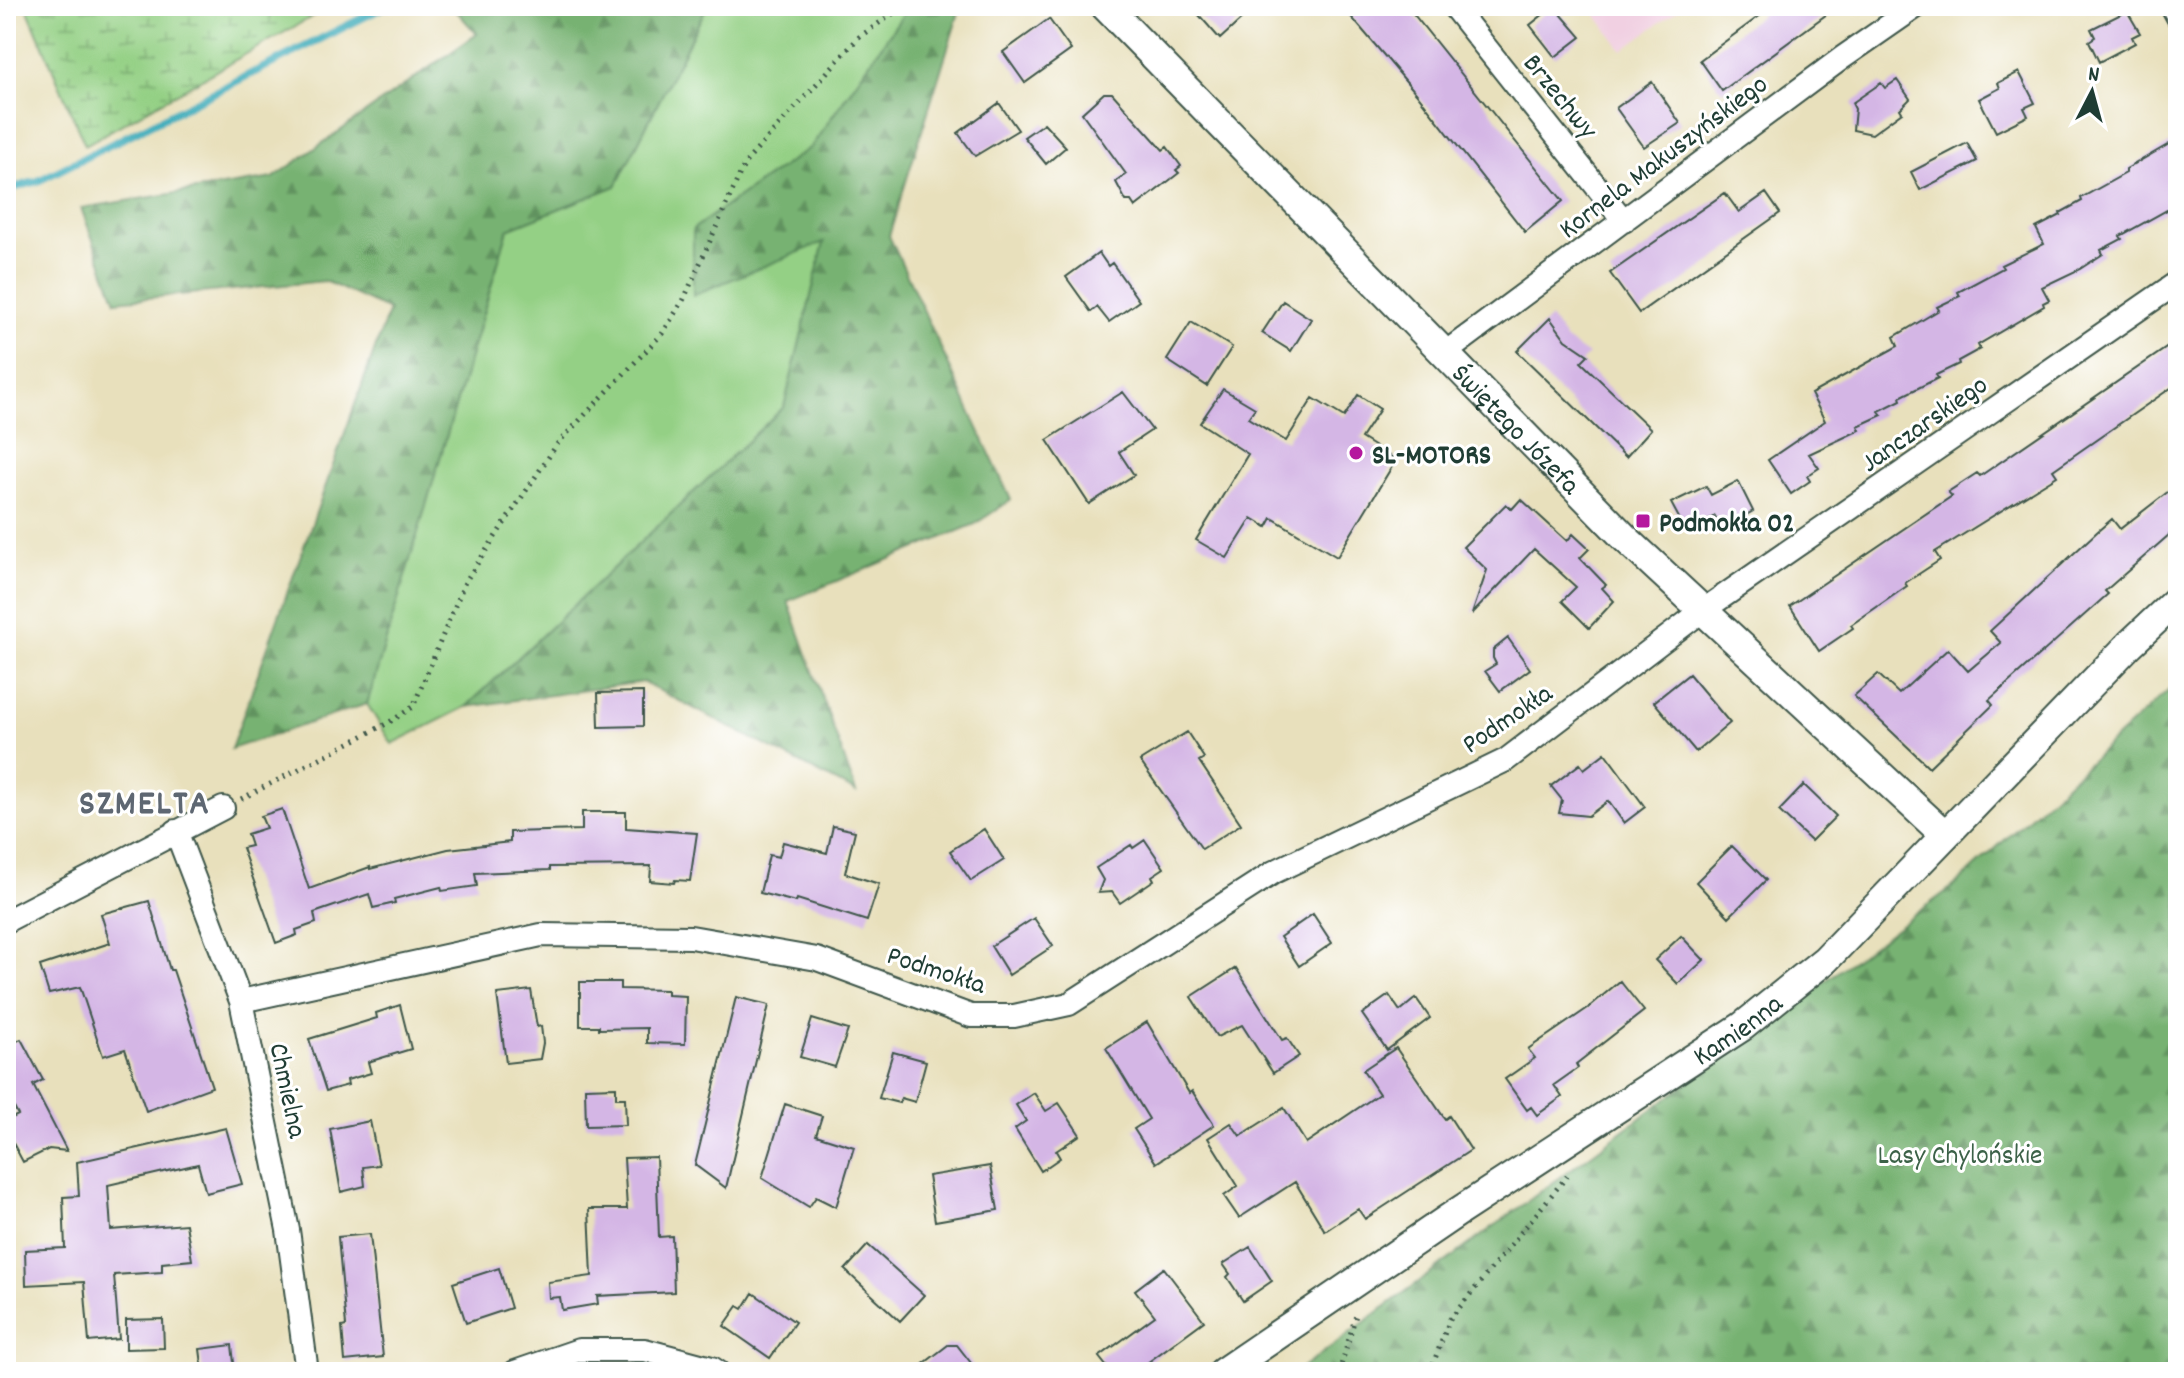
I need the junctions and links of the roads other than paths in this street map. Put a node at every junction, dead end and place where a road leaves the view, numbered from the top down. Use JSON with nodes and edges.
{"nodes":[{"id":1,"x":1105,"y":6,"type":"edge"},
{"id":2,"x":1453,"y":6,"type":"edge"},
{"id":3,"x":1917,"y":6,"type":"edge"},
{"id":4,"x":2172,"y":6,"type":"edge"},
{"id":5,"x":2178,"y":17,"type":"edge"},
{"id":6,"x":1624,"y":221,"type":"junction"},
{"id":7,"x":2178,"y":282,"type":"edge"},
{"id":8,"x":1445,"y":353,"type":"junction"},
{"id":9,"x":2178,"y":599,"type":"edge"},
{"id":10,"x":1702,"y":611,"type":"junction"},
{"id":11,"x":223,"y":808,"type":"road end"},
{"id":12,"x":176,"y":831,"type":"junction"},
{"id":13,"x":1945,"y":835,"type":"junction"},
{"id":14,"x":6,"y":921,"type":"edge"},
{"id":15,"x":241,"y":1001,"type":"junction"},
{"id":16,"x":307,"y":1372,"type":"edge"},
{"id":17,"x":515,"y":1372,"type":"edge"},
{"id":18,"x":718,"y":1372,"type":"edge"},
{"id":19,"x":1223,"y":1372,"type":"edge"}],
"edges":[{"from":1,"to":8,"type":"street","name":"Świętego Józefa"},
{"from":2,"to":6,"type":"street","name":"Brzechwy"},
{"from":3,"to":6,"type":"street","name":"Kornela Makuszyńskiego"},
{"from":4,"to":5,"type":"street"},
{"from":6,"to":8,"type":"street","name":"Kornela Makuszyńskiego"},
{"from":7,"to":10,"type":"street","name":"Janczarskiego"},
{"from":8,"to":10,"type":"street","name":"Świętego Józefa"},
{"from":9,"to":13,"type":"street","name":"Kamienna"},
{"from":10,"to":13,"type":"street","name":"Świętego Józefa"},
{"from":10,"to":15,"type":"street","name":"Podmokła"},
{"from":11,"to":12,"type":"street"},
{"from":12,"to":14,"type":"street"},
{"from":12,"to":15,"type":"street","name":"Chmielna"},
{"from":13,"to":19,"type":"street","name":"Kamienna"},
{"from":15,"to":16,"type":"street","name":"Chmielna"},
{"from":17,"to":18,"type":"street"}]}
